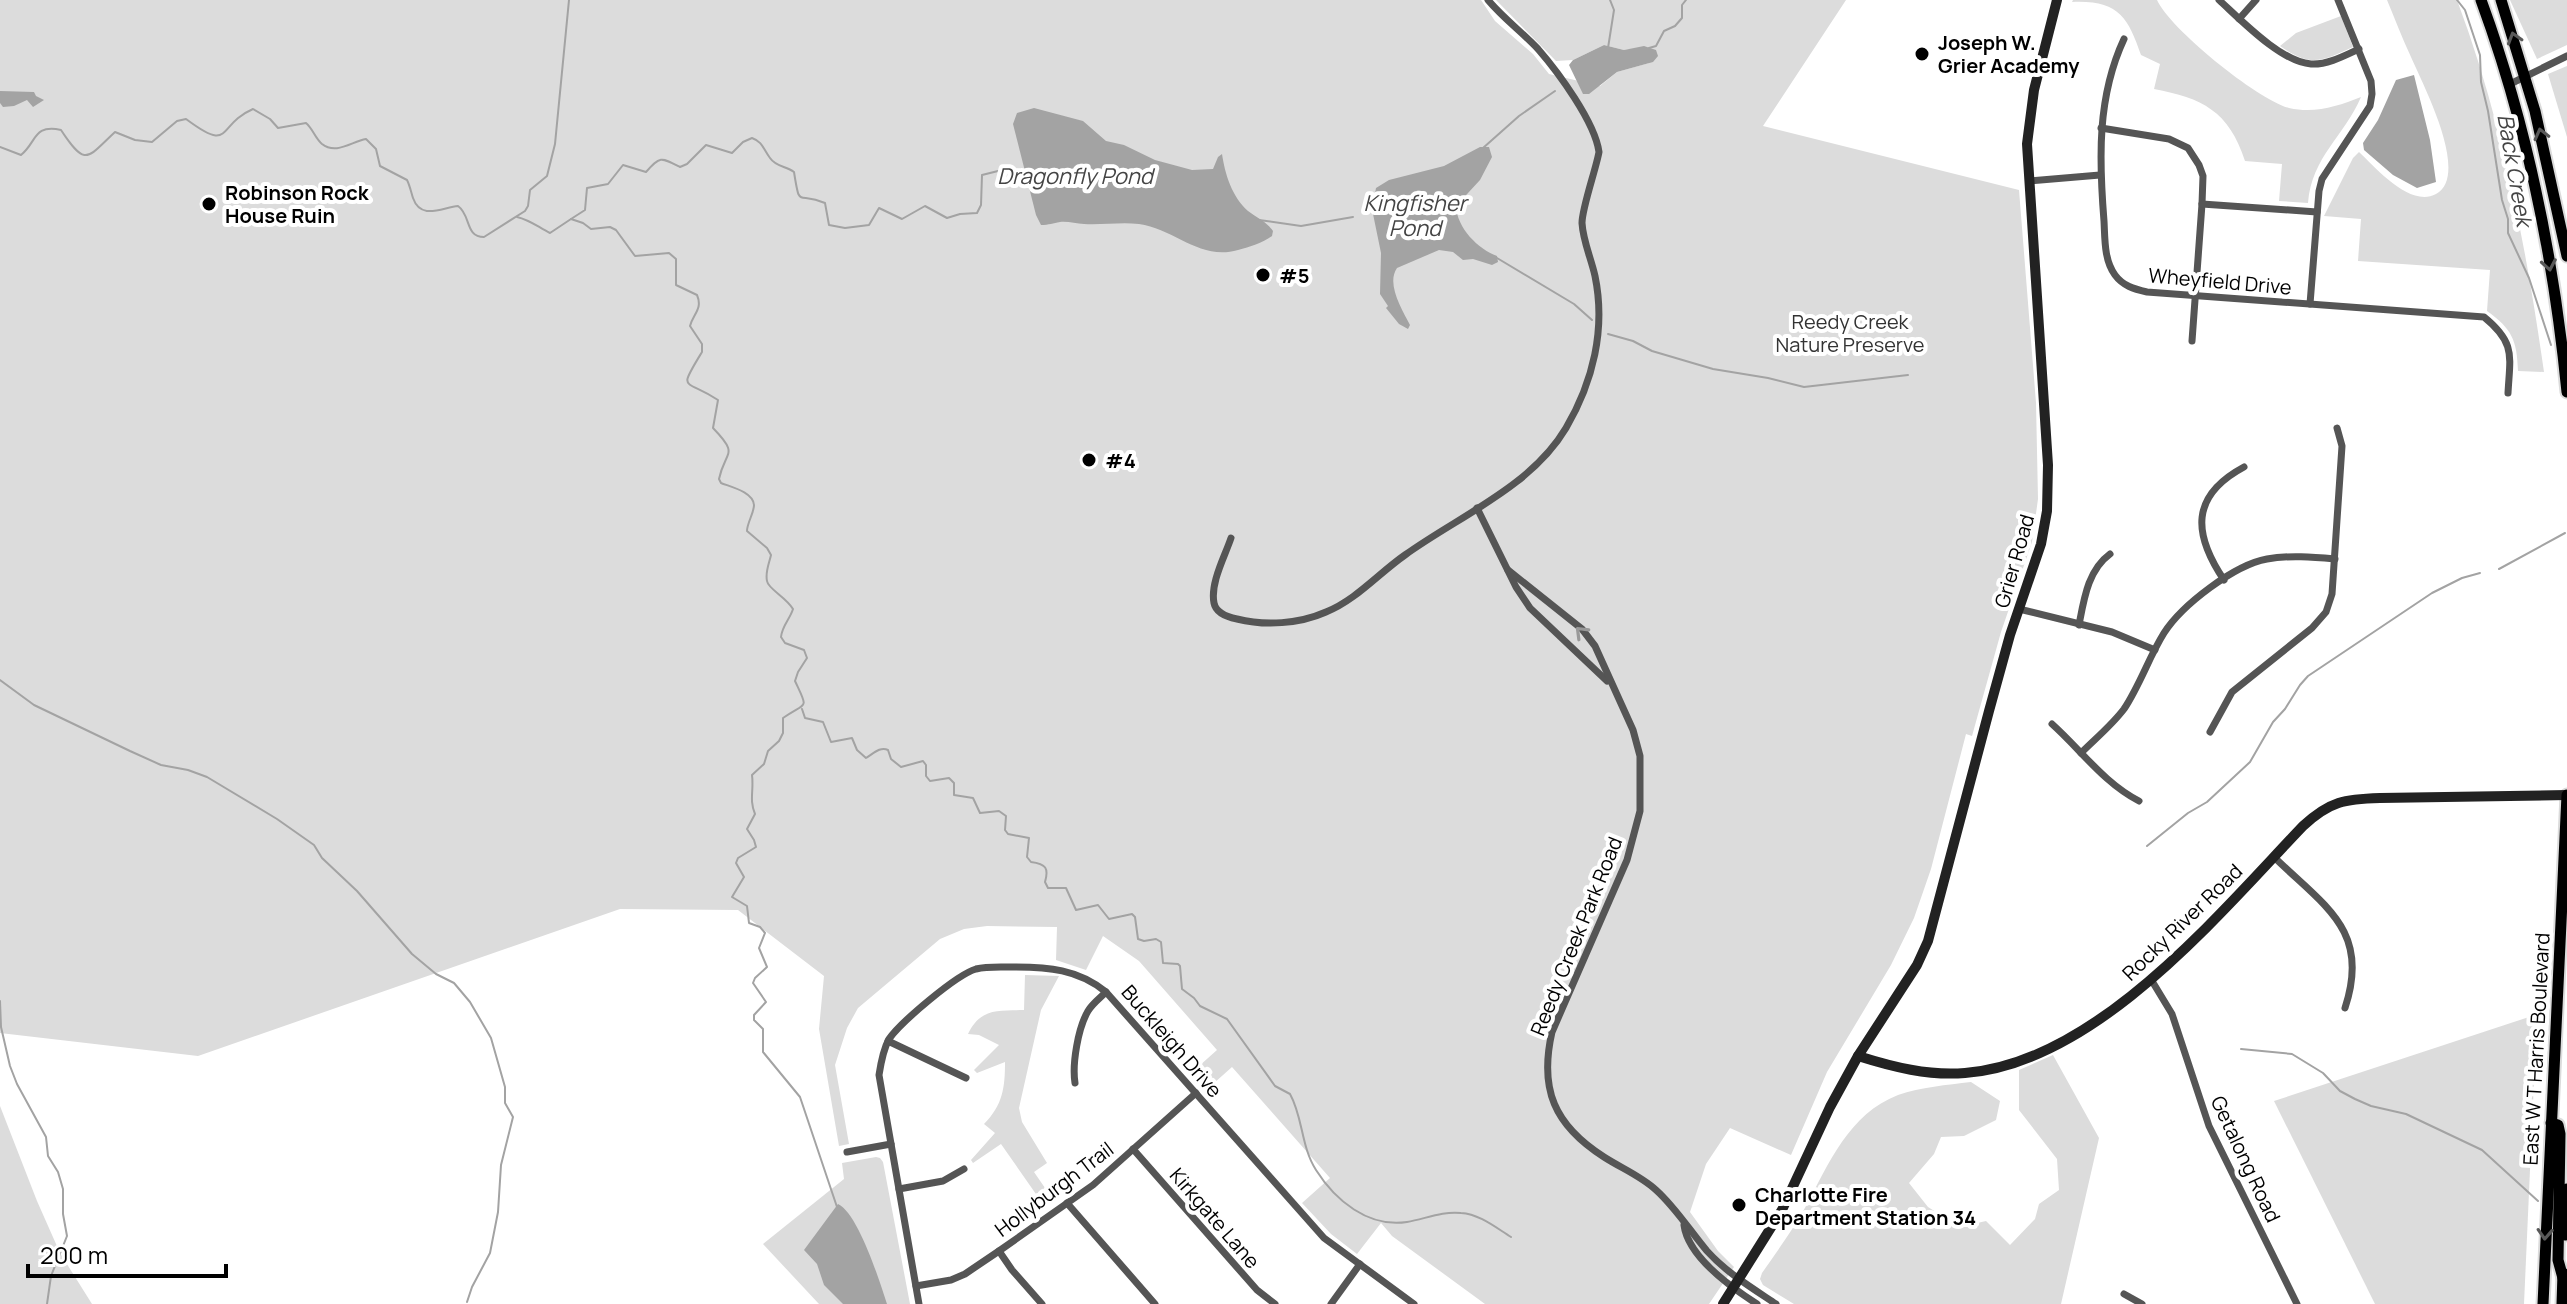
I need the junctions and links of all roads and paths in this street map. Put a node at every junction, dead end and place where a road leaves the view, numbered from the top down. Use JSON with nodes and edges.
{"nodes":[{"id":1,"x":1488,"y":0,"type":"edge"},
{"id":2,"x":2057,"y":0,"type":"edge"},
{"id":3,"x":2219,"y":0,"type":"edge"},
{"id":4,"x":2256,"y":0,"type":"edge"},
{"id":5,"x":2338,"y":0,"type":"edge"},
{"id":6,"x":2481,"y":0,"type":"edge"},
{"id":7,"x":2501,"y":0,"type":"edge"},
{"id":8,"x":2239,"y":19,"type":"junction"},
{"id":9,"x":2124,"y":39,"type":"dead end"},
{"id":10,"x":2359,"y":49,"type":"junction"},
{"id":11,"x":2567,"y":56,"type":"edge"},
{"id":12,"x":2525,"y":77,"type":"junction"},
{"id":13,"x":2508,"y":86,"type":"junction"},
{"id":14,"x":2101,"y":128,"type":"junction"},
{"id":15,"x":2100,"y":175,"type":"junction"},
{"id":16,"x":2029,"y":181,"type":"junction"},
{"id":17,"x":2202,"y":204,"type":"junction"},
{"id":18,"x":2317,"y":212,"type":"junction"},
{"id":19,"x":2567,"y":256,"type":"edge"},
{"id":20,"x":2196,"y":295,"type":"junction"},
{"id":21,"x":2310,"y":304,"type":"junction"},
{"id":22,"x":2192,"y":341,"type":"dead end"},
{"id":23,"x":2567,"y":392,"type":"edge"},
{"id":24,"x":2508,"y":393,"type":"dead end"},
{"id":25,"x":2337,"y":428,"type":"dead end"},
{"id":26,"x":2244,"y":467,"type":"dead end"},
{"id":27,"x":1477,"y":508,"type":"junction"},
{"id":28,"x":1231,"y":538,"type":"dead end"},
{"id":29,"x":2110,"y":554,"type":"dead end"},
{"id":30,"x":2335,"y":559,"type":"junction"},
{"id":31,"x":1508,"y":570,"type":"junction"},
{"id":32,"x":2224,"y":580,"type":"junction"},
{"id":33,"x":2019,"y":609,"type":"junction"},
{"id":34,"x":2079,"y":625,"type":"junction"},
{"id":35,"x":2155,"y":650,"type":"junction"},
{"id":36,"x":1619,"y":699,"type":"junction"},
{"id":37,"x":2052,"y":724,"type":"dead end"},
{"id":38,"x":2210,"y":732,"type":"dead end"},
{"id":39,"x":2081,"y":753,"type":"junction"},
{"id":40,"x":2567,"y":795,"type":"edge"},
{"id":41,"x":2139,"y":801,"type":"dead end"},
{"id":42,"x":2274,"y":857,"type":"junction"},
{"id":43,"x":2152,"y":981,"type":"junction"},
{"id":44,"x":1106,"y":992,"type":"junction"},
{"id":45,"x":2345,"y":1008,"type":"dead end"},
{"id":46,"x":1873,"y":1033,"type":"junction"},
{"id":47,"x":888,"y":1041,"type":"junction"},
{"id":48,"x":1858,"y":1056,"type":"junction"},
{"id":49,"x":1885,"y":1065,"type":"junction"},
{"id":50,"x":966,"y":1078,"type":"dead end"},
{"id":51,"x":1075,"y":1083,"type":"dead end"},
{"id":52,"x":1196,"y":1093,"type":"junction"},
{"id":53,"x":2551,"y":1123,"type":"junction"},
{"id":54,"x":891,"y":1144,"type":"junction"},
{"id":55,"x":1133,"y":1149,"type":"junction"},
{"id":56,"x":847,"y":1152,"type":"dead end"},
{"id":57,"x":964,"y":1169,"type":"dead end"},
{"id":58,"x":899,"y":1189,"type":"junction"},
{"id":59,"x":2567,"y":1189,"type":"edge"},
{"id":60,"x":1067,"y":1203,"type":"junction"},
{"id":61,"x":999,"y":1251,"type":"junction"},
{"id":62,"x":1360,"y":1264,"type":"junction"},
{"id":63,"x":2563,"y":1278,"type":"junction"},
{"id":64,"x":1736,"y":1284,"type":"junction"},
{"id":65,"x":916,"y":1286,"type":"junction"},
{"id":66,"x":2124,"y":1294,"type":"dead end"},
{"id":67,"x":919,"y":1304,"type":"edge"},
{"id":68,"x":1042,"y":1304,"type":"edge"},
{"id":69,"x":1155,"y":1304,"type":"edge"},
{"id":70,"x":1275,"y":1304,"type":"edge"},
{"id":71,"x":1331,"y":1304,"type":"edge"},
{"id":72,"x":1414,"y":1304,"type":"edge"},
{"id":73,"x":1723,"y":1304,"type":"edge"},
{"id":74,"x":1757,"y":1304,"type":"edge"},
{"id":75,"x":1776,"y":1304,"type":"edge"},
{"id":76,"x":2142,"y":1304,"type":"edge"},
{"id":77,"x":2297,"y":1304,"type":"edge"},
{"id":78,"x":2543,"y":1304,"type":"edge"},
{"id":79,"x":2562,"y":1304,"type":"edge"}],
"edges":[{"from":1,"to":27,"type":"street"},
{"from":2,"to":16,"type":"street","name":"Grier Road"},
{"from":3,"to":8,"type":"street"},
{"from":4,"to":8,"type":"street"},
{"from":5,"to":10,"type":"street"},
{"from":6,"to":13,"type":"main road"},
{"from":12,"to":7,"type":"main road","one_way":true},
{"from":8,"to":10,"type":"street"},
{"from":9,"to":14,"type":"street","name":"Wheyfield Drive"},
{"from":10,"to":18,"type":"street"},
{"from":11,"to":12,"type":"street"},
{"from":12,"to":13,"type":"street"},
{"from":19,"to":12,"type":"main road","one_way":true},
{"from":13,"to":23,"type":"main road","one_way":true},
{"from":14,"to":15,"type":"street","name":"Wheyfield Drive"},
{"from":14,"to":17,"type":"street"},
{"from":15,"to":16,"type":"street"},
{"from":15,"to":20,"type":"street","name":"Wheyfield Drive"},
{"from":16,"to":33,"type":"street","name":"Grier Road"},
{"from":17,"to":18,"type":"street"},
{"from":17,"to":20,"type":"street"},
{"from":18,"to":21,"type":"street"},
{"from":20,"to":21,"type":"street","name":"Wheyfield Drive"},
{"from":20,"to":22,"type":"street"},
{"from":21,"to":24,"type":"street","name":"Wheyfield Drive"},
{"from":25,"to":30,"type":"street"},
{"from":26,"to":32,"type":"street"},
{"from":27,"to":28,"type":"street"},
{"from":27,"to":31,"type":"street","name":"Reedy Creek Park Road"},
{"from":29,"to":34,"type":"street"},
{"from":30,"to":32,"type":"street"},
{"from":30,"to":38,"type":"street"},
{"from":31,"to":36,"type":"street","name":"Reedy Creek Park Road"},
{"from":36,"to":31,"type":"street","name":"Reedy Creek Park Road","one_way":true},
{"from":32,"to":35,"type":"street"},
{"from":33,"to":34,"type":"street"},
{"from":33,"to":46,"type":"street","name":"Grier Road"},
{"from":34,"to":35,"type":"street"},
{"from":35,"to":39,"type":"street"},
{"from":36,"to":64,"type":"street","name":"Reedy Creek Park Road"},
{"from":37,"to":39,"type":"street"},
{"from":39,"to":41,"type":"street"},
{"from":40,"to":42,"type":"street","name":"Rocky River Road"},
{"from":40,"to":53,"type":"main road","name":"East W T Harris Boulevard"},
{"from":42,"to":43,"type":"street","name":"Rocky River Road"},
{"from":42,"to":45,"type":"street"},
{"from":43,"to":49,"type":"street","name":"Rocky River Road"},
{"from":43,"to":77,"type":"street","name":"Getalong Road"},
{"from":44,"to":47,"type":"street","name":"Buckleigh Drive"},
{"from":44,"to":51,"type":"street"},
{"from":44,"to":52,"type":"street","name":"Buckleigh Drive"},
{"from":46,"to":48,"type":"street","name":"Grier Road"},
{"from":46,"to":49,"type":"street"},
{"from":47,"to":50,"type":"street"},
{"from":47,"to":54,"type":"street"},
{"from":48,"to":49,"type":"street","name":"Rocky River Road"},
{"from":48,"to":64,"type":"street"},
{"from":52,"to":55,"type":"street","name":"Hollyburgh Trail"},
{"from":52,"to":62,"type":"street","name":"Buckleigh Drive"},
{"from":53,"to":63,"type":"main road"},
{"from":53,"to":78,"type":"main road","name":"East W T Harris Boulevard","one_way":true},
{"from":54,"to":56,"type":"street"},
{"from":54,"to":58,"type":"street"},
{"from":55,"to":60,"type":"street","name":"Hollyburgh Trail"},
{"from":55,"to":70,"type":"street","name":"Kirkgate Lane"},
{"from":57,"to":58,"type":"street"},
{"from":58,"to":65,"type":"street"},
{"from":59,"to":63,"type":"main road"},
{"from":60,"to":61,"type":"street","name":"Hollyburgh Trail"},
{"from":60,"to":69,"type":"street"},
{"from":61,"to":65,"type":"street","name":"Hollyburgh Trail"},
{"from":61,"to":68,"type":"street"},
{"from":62,"to":71,"type":"street"},
{"from":62,"to":72,"type":"street","name":"Buckleigh Drive"},
{"from":63,"to":79,"type":"main road"},
{"from":64,"to":73,"type":"street"},
{"from":64,"to":74,"type":"street"},
{"from":64,"to":75,"type":"street"},
{"from":65,"to":67,"type":"street"},
{"from":66,"to":76,"type":"street"}]}
